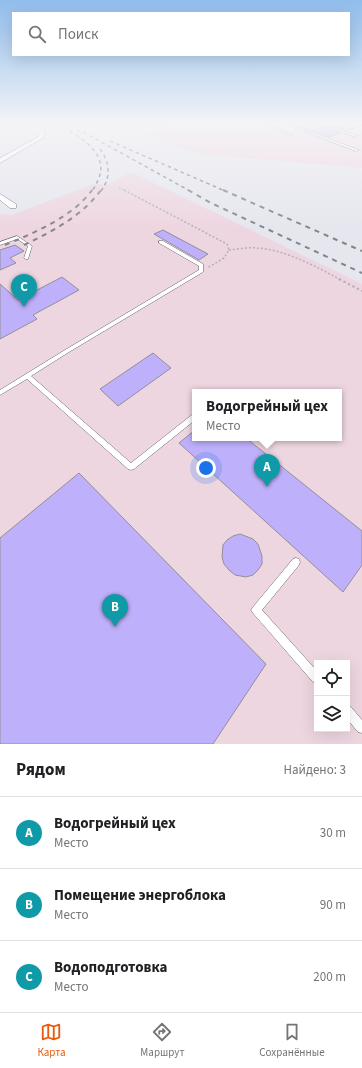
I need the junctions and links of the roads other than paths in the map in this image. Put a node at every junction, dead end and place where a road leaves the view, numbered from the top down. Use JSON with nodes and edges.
{"nodes":[{"id":1,"x":0,"y":196,"type":"edge"},
{"id":2,"x":13,"y":206,"type":"dead end"},
{"id":3,"x":161,"y":242,"type":"dead end"},
{"id":4,"x":0,"y":244,"type":"edge"},
{"id":5,"x":26,"y":258,"type":"dead end"},
{"id":6,"x":27,"y":376,"type":"junction"},
{"id":7,"x":0,"y":392,"type":"edge"},
{"id":8,"x":192,"y":418,"type":"edge"},
{"id":9,"x":296,"y":562,"type":"dead end"},
{"id":10,"x":314,"y":675,"type":"edge"},
{"id":11,"x":350,"y":714,"type":"edge"},
{"id":12,"x":362,"y":728,"type":"edge"}],
"edges":[{"from":1,"to":2,"type":"street"},
{"from":3,"to":6,"type":"lane"},
{"from":4,"to":5,"type":"lane"},
{"from":6,"to":7,"type":"lane"},
{"from":6,"to":8,"type":"lane"},
{"from":9,"to":10,"type":"lane"},
{"from":11,"to":12,"type":"lane"}]}
